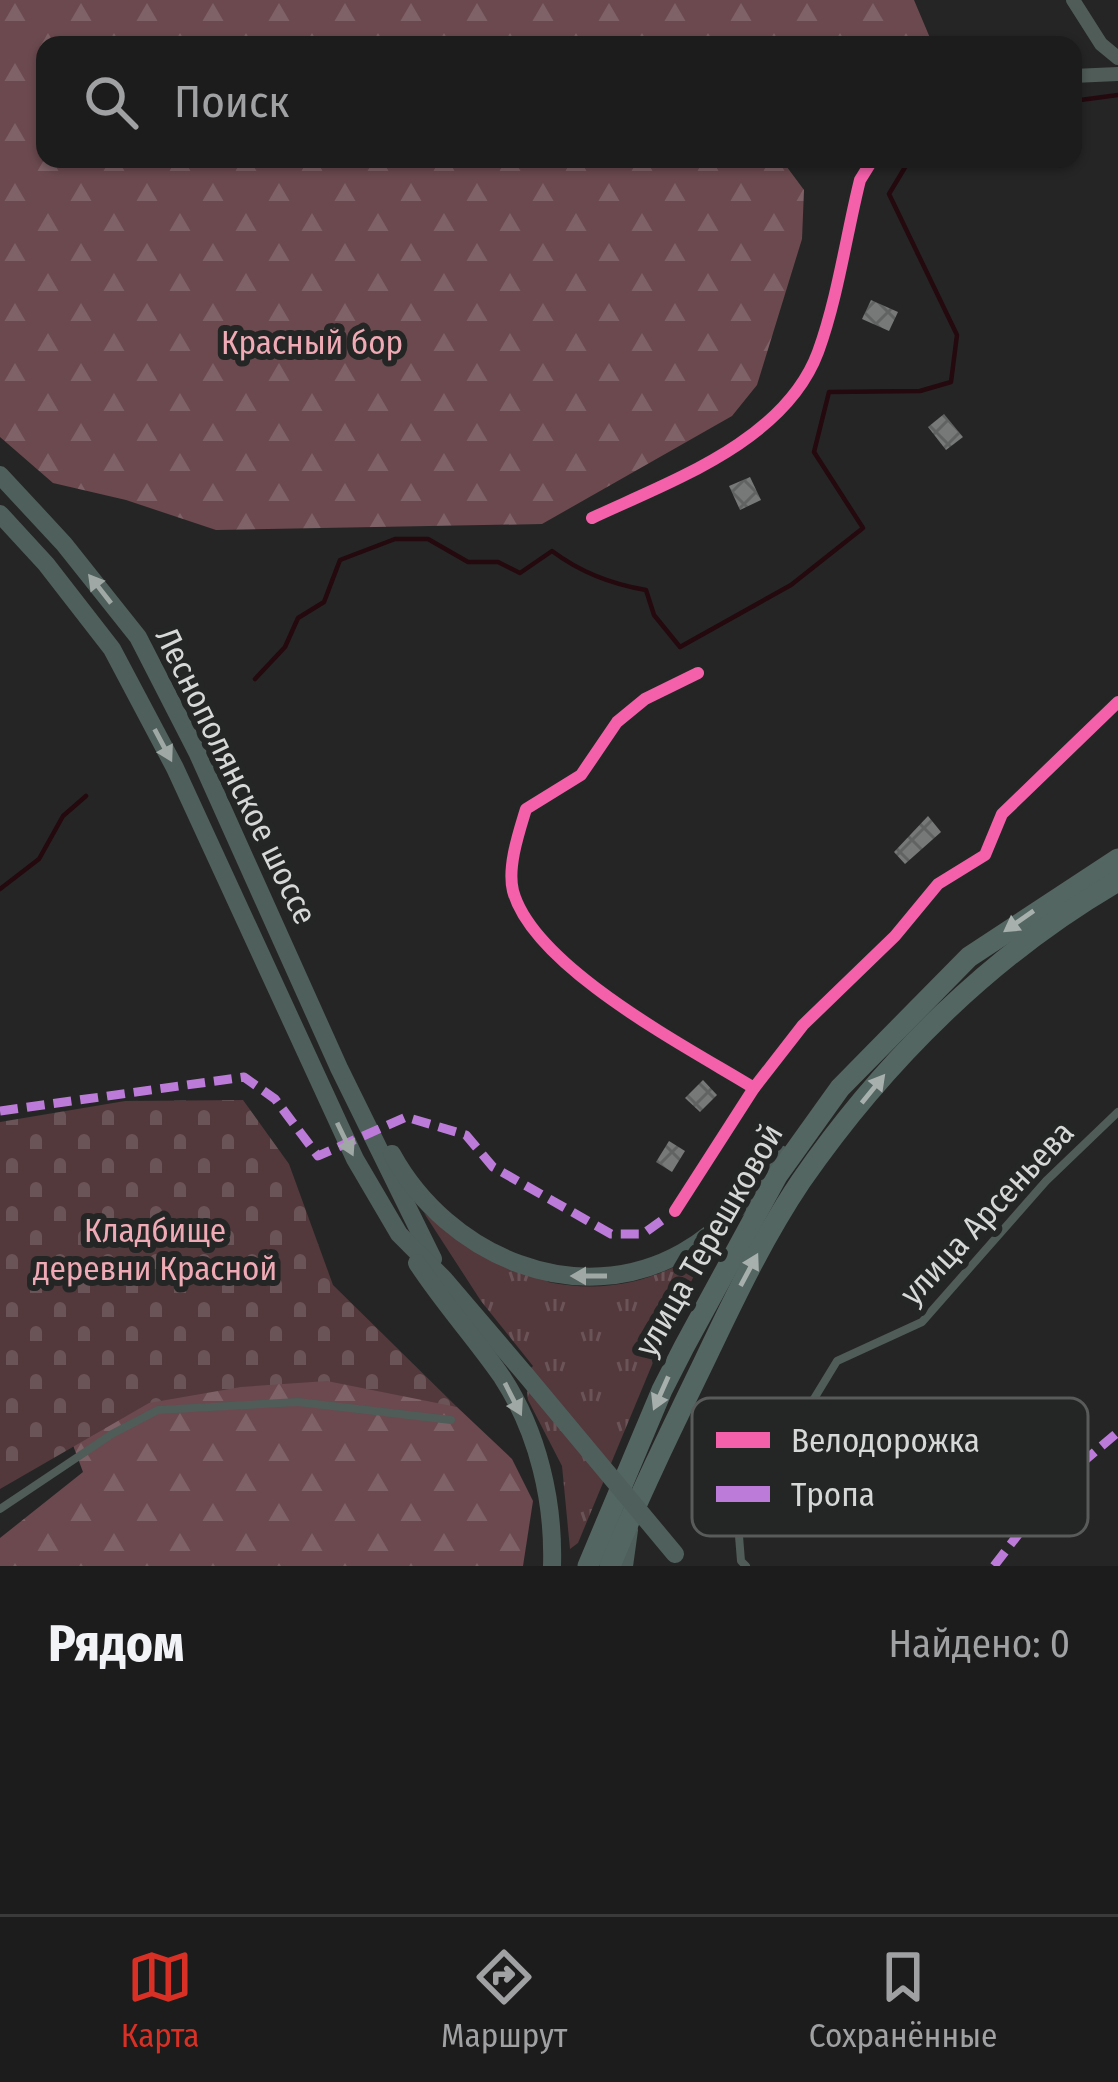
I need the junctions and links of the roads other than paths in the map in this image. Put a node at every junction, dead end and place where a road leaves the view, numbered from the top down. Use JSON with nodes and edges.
{"nodes":[{"id":1,"x":1073,"y":0,"type":"edge"},
{"id":2,"x":1118,"y":58,"type":"edge"},
{"id":3,"x":1118,"y":74,"type":"edge"},
{"id":4,"x":1082,"y":76,"type":"edge"},
{"id":5,"x":867,"y":168,"type":"edge"},
{"id":6,"x":0,"y":476,"type":"edge"},
{"id":7,"x":0,"y":514,"type":"edge"},
{"id":8,"x":592,"y":518,"type":"dead end"},
{"id":9,"x":698,"y":673,"type":"dead end"},
{"id":10,"x":1118,"y":702,"type":"edge"},
{"id":11,"x":1118,"y":859,"type":"edge"},
{"id":12,"x":1118,"y":880,"type":"edge"},
{"id":13,"x":339,"y":1068,"type":"junction"},
{"id":14,"x":754,"y":1088,"type":"junction"},
{"id":15,"x":840,"y":1088,"type":"junction"},
{"id":16,"x":1118,"y":1112,"type":"edge"},
{"id":17,"x":675,"y":1210,"type":"dead end"},
{"id":18,"x":399,"y":1234,"type":"junction"},
{"id":19,"x":444,"y":1279,"type":"junction"},
{"id":20,"x":814,"y":1398,"type":"edge"},
{"id":21,"x":451,"y":1420,"type":"dead end"},
{"id":22,"x":0,"y":1509,"type":"edge"},
{"id":23,"x":629,"y":1520,"type":"junction"},
{"id":24,"x":739,"y":1536,"type":"edge"},
{"id":25,"x":680,"y":1560,"type":"edge"},
{"id":26,"x":552,"y":1566,"type":"edge"},
{"id":27,"x":588,"y":1566,"type":"edge"},
{"id":28,"x":610,"y":1566,"type":"edge"},
{"id":29,"x":624,"y":1566,"type":"edge"},
{"id":30,"x":746,"y":1566,"type":"edge"}],
"edges":[{"from":1,"to":2,"type":"street"},
{"from":3,"to":4,"type":"street"},
{"from":5,"to":8,"type":"street"},
{"from":13,"to":6,"type":"main road","name":"Леснополянское шоссе","one_way":true},
{"from":7,"to":18,"type":"main road","name":"Леснополянское шоссе","one_way":true},
{"from":9,"to":14,"type":"street"},
{"from":10,"to":14,"type":"street"},
{"from":11,"to":15,"type":"main road","name":"улица Терешковой","one_way":true},
{"from":23,"to":12,"type":"main road","name":"улица Терешковой","one_way":true},
{"from":15,"to":13,"type":"main road","one_way":true},
{"from":13,"to":19,"type":"main road"},
{"from":14,"to":17,"type":"street"},
{"from":15,"to":27,"type":"main road","name":"улица Терешковой","one_way":true},
{"from":16,"to":20,"type":"lane","name":"улица Арсеньева"},
{"from":18,"to":19,"type":"main road"},
{"from":18,"to":26,"type":"main road","one_way":true},
{"from":19,"to":25,"type":"main road","bridge":true},
{"from":21,"to":22,"type":"lane"},
{"from":23,"to":28,"type":"main road","name":"улица Терешковой"},
{"from":23,"to":29,"type":"main road"},
{"from":24,"to":30,"type":"lane","name":"улица Арсеньева"}]}
